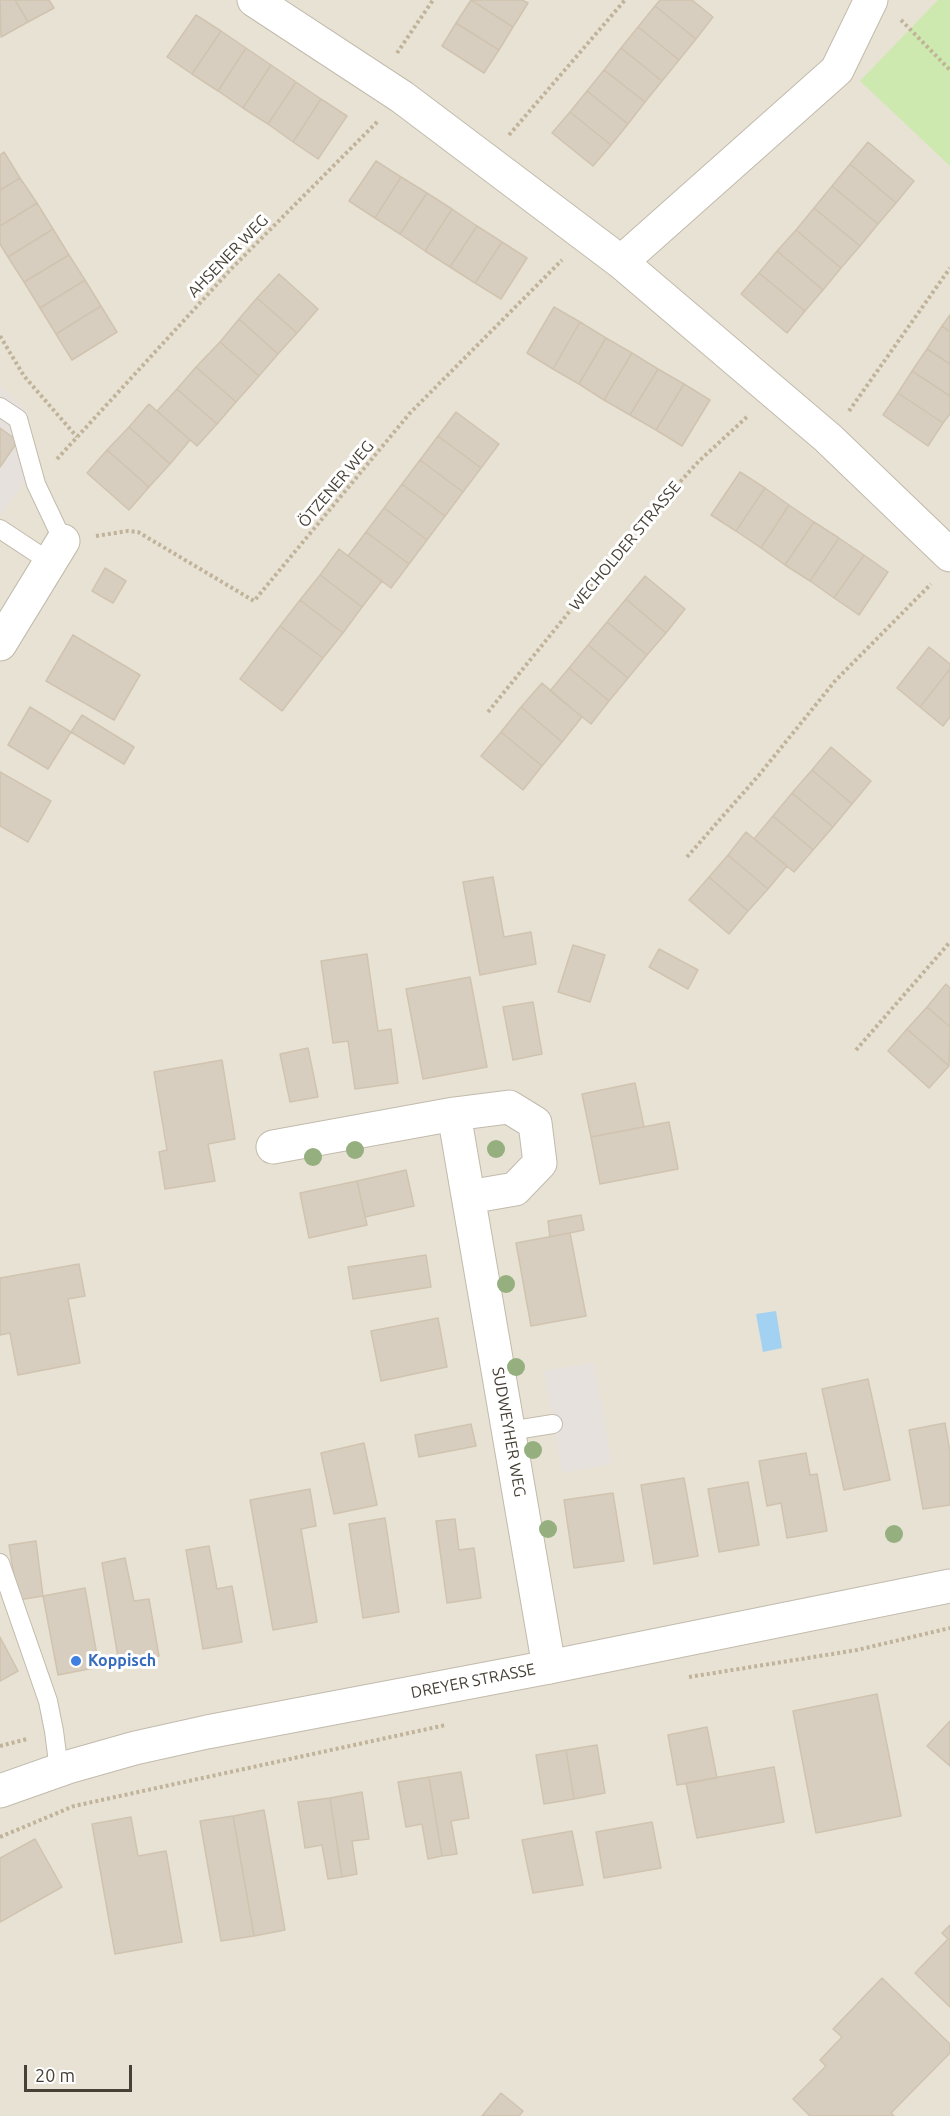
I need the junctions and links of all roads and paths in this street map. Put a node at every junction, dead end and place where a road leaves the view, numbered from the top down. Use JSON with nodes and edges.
{"nodes":[{"id":1,"x":254,"y":0,"type":"edge"},
{"id":2,"x":433,"y":0,"type":"edge"},
{"id":3,"x":625,"y":0,"type":"edge"},
{"id":4,"x":884,"y":8,"type":"edge"},
{"id":5,"x":950,"y":70,"type":"edge"},
{"id":6,"x":390,"y":89,"type":"junction"},
{"id":7,"x":488,"y":161,"type":"junction"},
{"id":8,"x":586,"y":236,"type":"junction"},
{"id":9,"x":621,"y":262,"type":"junction"},
{"id":10,"x":950,"y":268,"type":"edge"},
{"id":11,"x":0,"y":336,"type":"edge"},
{"id":12,"x":775,"y":393,"type":"junction"},
{"id":13,"x":0,"y":406,"type":"edge"},
{"id":14,"x":76,"y":437,"type":"junction"},
{"id":15,"x":828,"y":438,"type":"junction"},
{"id":16,"x":50,"y":466,"type":"dead end"},
{"id":17,"x":0,"y":529,"type":"edge"},
{"id":18,"x":57,"y":551,"type":"junction"},
{"id":19,"x":943,"y":567,"type":"edge"},
{"id":20,"x":0,"y":644,"type":"edge"},
{"id":21,"x":488,"y":712,"type":"dead end"},
{"id":22,"x":687,"y":857,"type":"dead end"},
{"id":23,"x":950,"y":942,"type":"edge"},
{"id":24,"x":856,"y":1050,"type":"dead end"},
{"id":25,"x":454,"y":1114,"type":"junction"},
{"id":26,"x":273,"y":1147,"type":"dead end"},
{"id":27,"x":469,"y":1197,"type":"junction"},
{"id":28,"x":554,"y":1424,"type":"dead end"},
{"id":29,"x":509,"y":1431,"type":"junction"},
{"id":30,"x":0,"y":1563,"type":"edge"},
{"id":31,"x":950,"y":1586,"type":"edge"},
{"id":32,"x":950,"y":1628,"type":"edge"},
{"id":33,"x":549,"y":1667,"type":"junction"},
{"id":34,"x":682,"y":1678,"type":"dead end"},
{"id":35,"x":448,"y":1725,"type":"dead end"},
{"id":36,"x":59,"y":1770,"type":"junction"},
{"id":37,"x":0,"y":1791,"type":"edge"},
{"id":38,"x":0,"y":1837,"type":"edge"}],
"edges":[{"from":1,"to":6,"type":"street"},
{"from":2,"to":6,"type":"path"},
{"from":3,"to":7,"type":"path"},
{"from":4,"to":5,"type":"path"},
{"from":4,"to":9,"type":"street"},
{"from":6,"to":7,"type":"street"},
{"from":6,"to":14,"type":"path","name":"AHSENER WEG"},
{"from":7,"to":8,"type":"street"},
{"from":8,"to":9,"type":"street"},
{"from":8,"to":18,"type":"path","name":"ÖTZENER WEG"},
{"from":9,"to":12,"type":"street"},
{"from":10,"to":15,"type":"path"},
{"from":11,"to":14,"type":"path"},
{"from":12,"to":15,"type":"street"},
{"from":12,"to":21,"type":"path","name":"WECHOLDER STRASSE"},
{"from":13,"to":18,"type":"lane"},
{"from":14,"to":16,"type":"path","name":"AHSENER WEG"},
{"from":15,"to":19,"type":"street"},
{"from":17,"to":18,"type":"lane"},
{"from":18,"to":20,"type":"street"},
{"from":19,"to":22,"type":"path"},
{"from":23,"to":24,"type":"path"},
{"from":25,"to":26,"type":"street"},
{"from":25,"to":27,"type":"street","name":"SUDWEYHER WEG"},
{"from":25,"to":27,"type":"street"},
{"from":27,"to":29,"type":"street","name":"SUDWEYHER WEG"},
{"from":28,"to":29,"type":"lane"},
{"from":29,"to":33,"type":"street","name":"SUDWEYHER WEG"},
{"from":30,"to":36,"type":"lane"},
{"from":31,"to":33,"type":"street","name":"DREYER STRASSE"},
{"from":32,"to":34,"type":"path"},
{"from":33,"to":36,"type":"street","name":"DREYER STRASSE"},
{"from":35,"to":38,"type":"path"},
{"from":36,"to":37,"type":"street","name":"DREYER STRASSE"}]}
